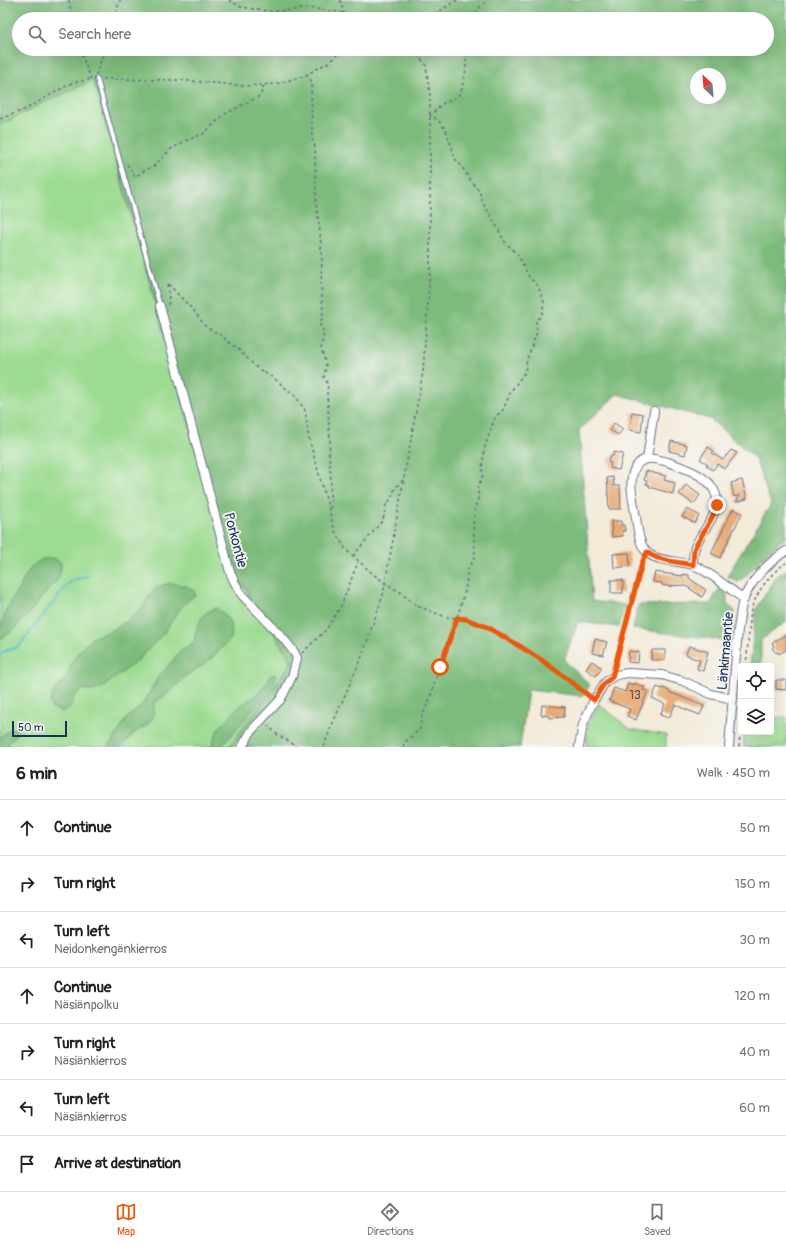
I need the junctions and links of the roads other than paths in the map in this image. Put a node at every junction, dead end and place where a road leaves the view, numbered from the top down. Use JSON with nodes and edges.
{"nodes":[{"id":1,"x":94,"y":79,"type":"road end"},
{"id":2,"x":164,"y":306,"type":"joint"},
{"id":3,"x":654,"y":411,"type":"dead end"},
{"id":4,"x":647,"y":459,"type":"junction"},
{"id":5,"x":786,"y":551,"type":"edge"},
{"id":6,"x":693,"y":565,"type":"junction"},
{"id":7,"x":744,"y":599,"type":"junction"},
{"id":8,"x":733,"y":699,"type":"junction"},
{"id":9,"x":242,"y":747,"type":"edge"},
{"id":10,"x":579,"y":747,"type":"edge"},
{"id":11,"x":729,"y":747,"type":"edge"}],
"edges":[{"from":1,"to":2,"type":"lane"},
{"from":2,"to":9,"type":"street","name":"Porkontie"},
{"from":3,"to":4,"type":"street"},
{"from":4,"to":6,"type":"street"},
{"from":4,"to":6,"type":"street"},
{"from":5,"to":7,"type":"street","name":"Länkimaantie"},
{"from":6,"to":7,"type":"street"},
{"from":7,"to":8,"type":"street","name":"Länkimaantie"},
{"from":8,"to":10,"type":"street"},
{"from":8,"to":11,"type":"street","name":"Länkimaantie"}]}
